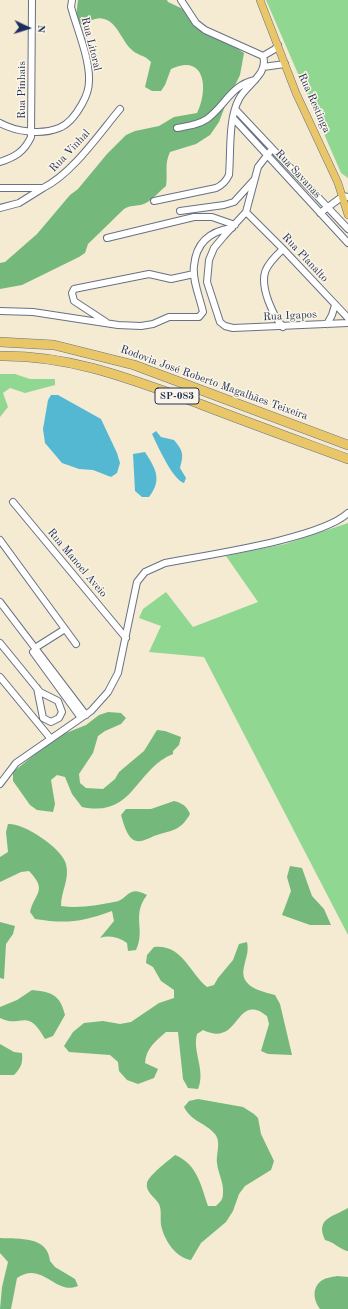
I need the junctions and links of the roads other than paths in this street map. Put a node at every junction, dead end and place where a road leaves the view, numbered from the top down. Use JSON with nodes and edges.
{"nodes":[{"id":1,"x":32,"y":0,"type":"edge"},
{"id":2,"x":72,"y":0,"type":"edge"},
{"id":3,"x":181,"y":0,"type":"edge"},
{"id":4,"x":260,"y":0,"type":"edge"},
{"id":5,"x":278,"y":45,"type":"junction"},
{"id":6,"x":263,"y":56,"type":"junction"},
{"id":7,"x":285,"y":64,"type":"junction"},
{"id":8,"x":263,"y":68,"type":"junction"},
{"id":9,"x":255,"y":80,"type":"junction"},
{"id":10,"x":120,"y":109,"type":"dead end"},
{"id":11,"x":236,"y":110,"type":"junction"},
{"id":12,"x":234,"y":119,"type":"junction"},
{"id":13,"x":0,"y":123,"type":"edge"},
{"id":14,"x":177,"y":128,"type":"dead end"},
{"id":15,"x":32,"y":131,"type":"junction"},
{"id":16,"x":272,"y":149,"type":"junction"},
{"id":17,"x":266,"y":155,"type":"junction"},
{"id":18,"x":0,"y":162,"type":"edge"},
{"id":19,"x":254,"y":180,"type":"junction"},
{"id":20,"x":0,"y":188,"type":"edge"},
{"id":21,"x":43,"y":188,"type":"junction"},
{"id":22,"x":345,"y":197,"type":"edge"},
{"id":23,"x":154,"y":201,"type":"dead end"},
{"id":24,"x":328,"y":207,"type":"junction"},
{"id":25,"x":0,"y":208,"type":"edge"},
{"id":26,"x":180,"y":211,"type":"dead end"},
{"id":27,"x":246,"y":212,"type":"junction"},
{"id":28,"x":320,"y":213,"type":"junction"},
{"id":29,"x":348,"y":215,"type":"edge"},
{"id":30,"x":233,"y":226,"type":"junction"},
{"id":31,"x":348,"y":230,"type":"edge"},
{"id":32,"x":107,"y":238,"type":"dead end"},
{"id":33,"x":348,"y":243,"type":"edge"},
{"id":34,"x":283,"y":249,"type":"junction"},
{"id":35,"x":194,"y":274,"type":"junction"},
{"id":36,"x":335,"y":305,"type":"junction"},
{"id":37,"x":0,"y":311,"type":"edge"},
{"id":38,"x":348,"y":318,"type":"edge"},
{"id":39,"x":108,"y":323,"type":"junction"},
{"id":40,"x":348,"y":323,"type":"edge"},
{"id":41,"x":327,"y":324,"type":"junction"},
{"id":42,"x":283,"y":326,"type":"junction"},
{"id":43,"x":0,"y":342,"type":"edge"},
{"id":44,"x":0,"y":356,"type":"edge"},
{"id":45,"x":348,"y":445,"type":"edge"},
{"id":46,"x":348,"y":459,"type":"edge"},
{"id":47,"x":13,"y":502,"type":"dead end"},
{"id":48,"x":348,"y":513,"type":"edge"},
{"id":49,"x":0,"y":540,"type":"edge"},
{"id":50,"x":0,"y":602,"type":"edge"},
{"id":51,"x":0,"y":608,"type":"edge"},
{"id":52,"x":64,"y":629,"type":"junction"},
{"id":53,"x":126,"y":638,"type":"junction"},
{"id":54,"x":0,"y":643,"type":"edge"},
{"id":55,"x":76,"y":644,"type":"dead end"},
{"id":56,"x":35,"y":648,"type":"junction"},
{"id":57,"x":0,"y":677,"type":"edge"},
{"id":58,"x":38,"y":688,"type":"junction"},
{"id":59,"x":83,"y":717,"type":"junction"},
{"id":60,"x":51,"y":739,"type":"junction"},
{"id":61,"x":0,"y":784,"type":"edge"}],
"edges":[{"from":1,"to":15,"type":"street","name":"Rua Pinhais"},
{"from":2,"to":15,"type":"street","name":"Rua Litoral"},
{"from":3,"to":6,"type":"street"},
{"from":4,"to":5,"type":"main road","name":"Rua Restinga"},
{"from":5,"to":6,"type":"street"},
{"from":5,"to":7,"type":"main road","name":"Rua Restinga"},
{"from":6,"to":8,"type":"street"},
{"from":7,"to":8,"type":"street"},
{"from":7,"to":22,"type":"main road","name":"Rua Restinga"},
{"from":8,"to":9,"type":"street"},
{"from":9,"to":11,"type":"street"},
{"from":9,"to":14,"type":"street"},
{"from":10,"to":21,"type":"street","name":"Rua Vinhal"},
{"from":11,"to":12,"type":"street"},
{"from":11,"to":16,"type":"street","name":"Rua Savanas"},
{"from":12,"to":17,"type":"street","name":"Rua Savanas"},
{"from":12,"to":23,"type":"street"},
{"from":13,"to":15,"type":"street","name":"Rua Litoral"},
{"from":15,"to":18,"type":"street"},
{"from":16,"to":17,"type":"street"},
{"from":16,"to":24,"type":"street","name":"Rua Savanas"},
{"from":17,"to":19,"type":"street"},
{"from":17,"to":28,"type":"street","name":"Rua Savanas"},
{"from":19,"to":26,"type":"street"},
{"from":19,"to":27,"type":"street"},
{"from":20,"to":21,"type":"street"},
{"from":21,"to":25,"type":"street","name":"Rua Vinhal"},
{"from":22,"to":24,"type":"street"},
{"from":22,"to":29,"type":"main road","name":"Rua Restinga"},
{"from":24,"to":28,"type":"street"},
{"from":24,"to":31,"type":"street","name":"Rua Savanas"},
{"from":27,"to":30,"type":"street"},
{"from":27,"to":34,"type":"street","name":"Rua Planalto"},
{"from":28,"to":33,"type":"street","name":"Rua Savanas"},
{"from":30,"to":32,"type":"street"},
{"from":30,"to":35,"type":"street"},
{"from":30,"to":42,"type":"street","name":"Rua Igapos"},
{"from":34,"to":36,"type":"street","name":"Rua Planalto"},
{"from":34,"to":42,"type":"street"},
{"from":35,"to":39,"type":"street"},
{"from":35,"to":39,"type":"street"},
{"from":36,"to":38,"type":"street","name":"Rua Planalto"},
{"from":36,"to":41,"type":"street"},
{"from":37,"to":39,"type":"street"},
{"from":40,"to":41,"type":"street","name":"Rua Igapos"},
{"from":41,"to":42,"type":"street","name":"Rua Igapos"},
{"from":43,"to":45,"type":"highway","name":"Rodovia José Roberto Magalhães Teixeira","number":"SP-083"},
{"from":44,"to":46,"type":"highway","number":"SP-083"},
{"from":47,"to":53,"type":"street","name":"Rua Manoel Aveio"},
{"from":48,"to":53,"type":"street"},
{"from":49,"to":52,"type":"street"},
{"from":50,"to":56,"type":"street"},
{"from":51,"to":59,"type":"street"},
{"from":52,"to":55,"type":"street"},
{"from":52,"to":56,"type":"street"},
{"from":53,"to":59,"type":"street"},
{"from":54,"to":58,"type":"street"},
{"from":56,"to":59,"type":"street"},
{"from":57,"to":60,"type":"street"},
{"from":58,"to":58,"type":"street"},
{"from":59,"to":60,"type":"street"},
{"from":60,"to":61,"type":"street"}]}
